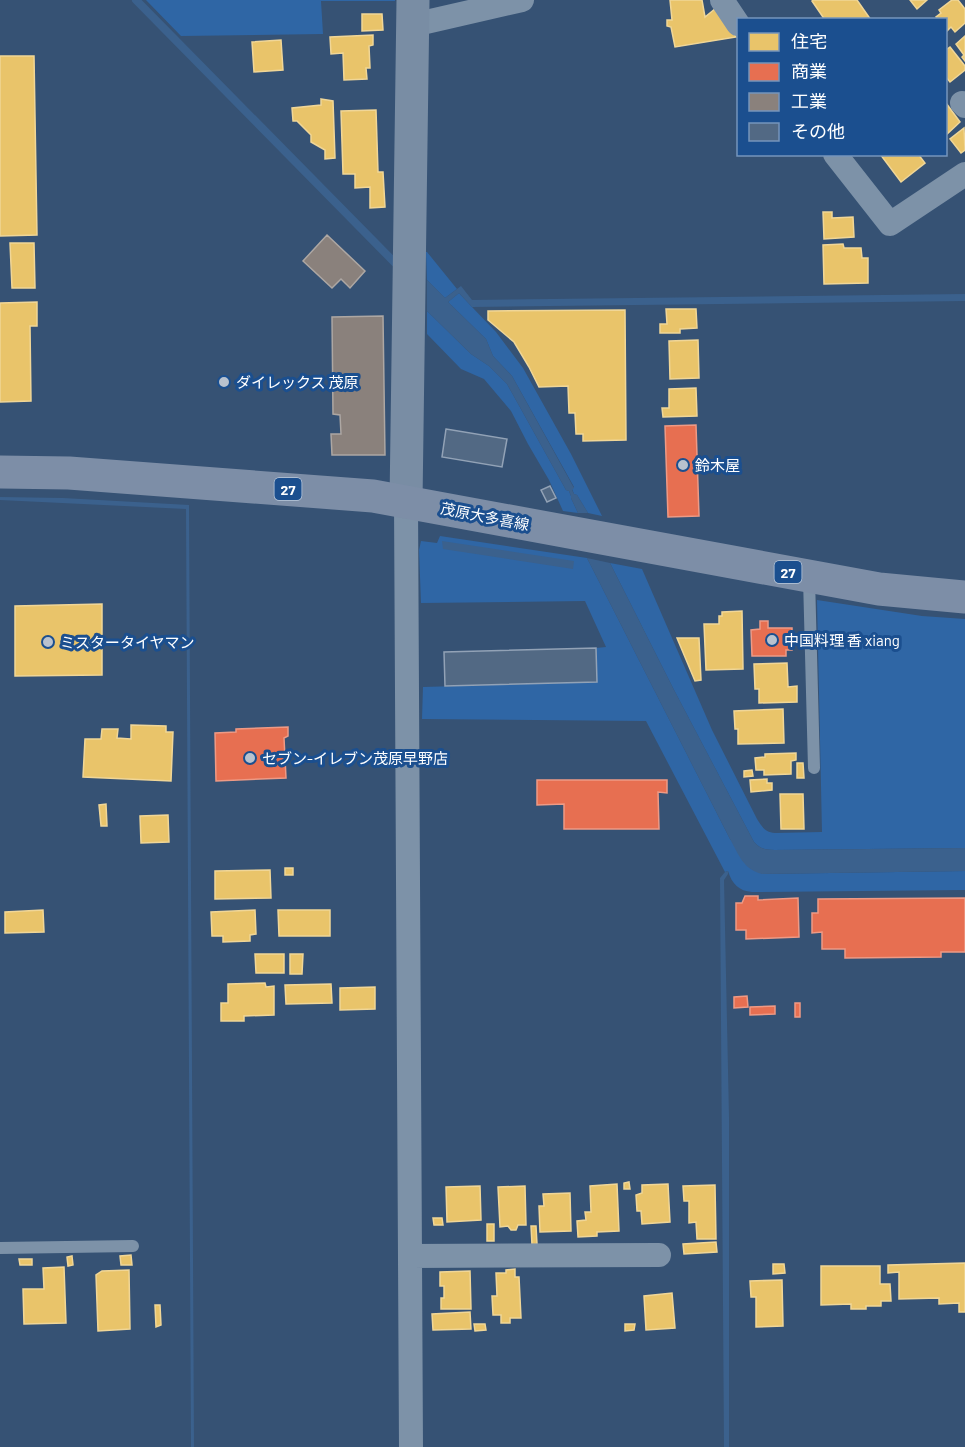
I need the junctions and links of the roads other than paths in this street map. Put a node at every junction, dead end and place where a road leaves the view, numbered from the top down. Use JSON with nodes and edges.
{"nodes":[{"id":1,"x":522,"y":0,"type":"edge"},
{"id":2,"x":722,"y":0,"type":"edge"},
{"id":3,"x":413,"y":13,"type":"edge"},
{"id":4,"x":737,"y":22,"type":"edge"},
{"id":5,"x":837,"y":156,"type":"edge"},
{"id":6,"x":965,"y":174,"type":"edge"},
{"id":7,"x":0,"y":472,"type":"edge"},
{"id":8,"x":406,"y":501,"type":"junction"},
{"id":9,"x":809,"y":576,"type":"junction"},
{"id":10,"x":965,"y":597,"type":"edge"},
{"id":11,"x":814,"y":768,"type":"dead end"},
{"id":12,"x":133,"y":1246,"type":"dead end"},
{"id":13,"x":0,"y":1248,"type":"edge"},
{"id":14,"x":659,"y":1255,"type":"dead end"},
{"id":15,"x":410,"y":1256,"type":"junction"},
{"id":16,"x":411,"y":1447,"type":"edge"}],
"edges":[{"from":1,"to":3,"type":"street"},
{"from":2,"to":4,"type":"street"},
{"from":3,"to":8,"type":"street"},
{"from":5,"to":6,"type":"street"},
{"from":7,"to":8,"type":"main road","name":"茂原大多喜線","number":"27"},
{"from":8,"to":9,"type":"main road","name":"茂原大多喜線","number":"27"},
{"from":8,"to":15,"type":"street"},
{"from":9,"to":10,"type":"main road","name":"茂原大多喜線","number":"27"},
{"from":9,"to":11,"type":"lane"},
{"from":12,"to":13,"type":"lane"},
{"from":14,"to":15,"type":"street"},
{"from":15,"to":16,"type":"street"}]}
